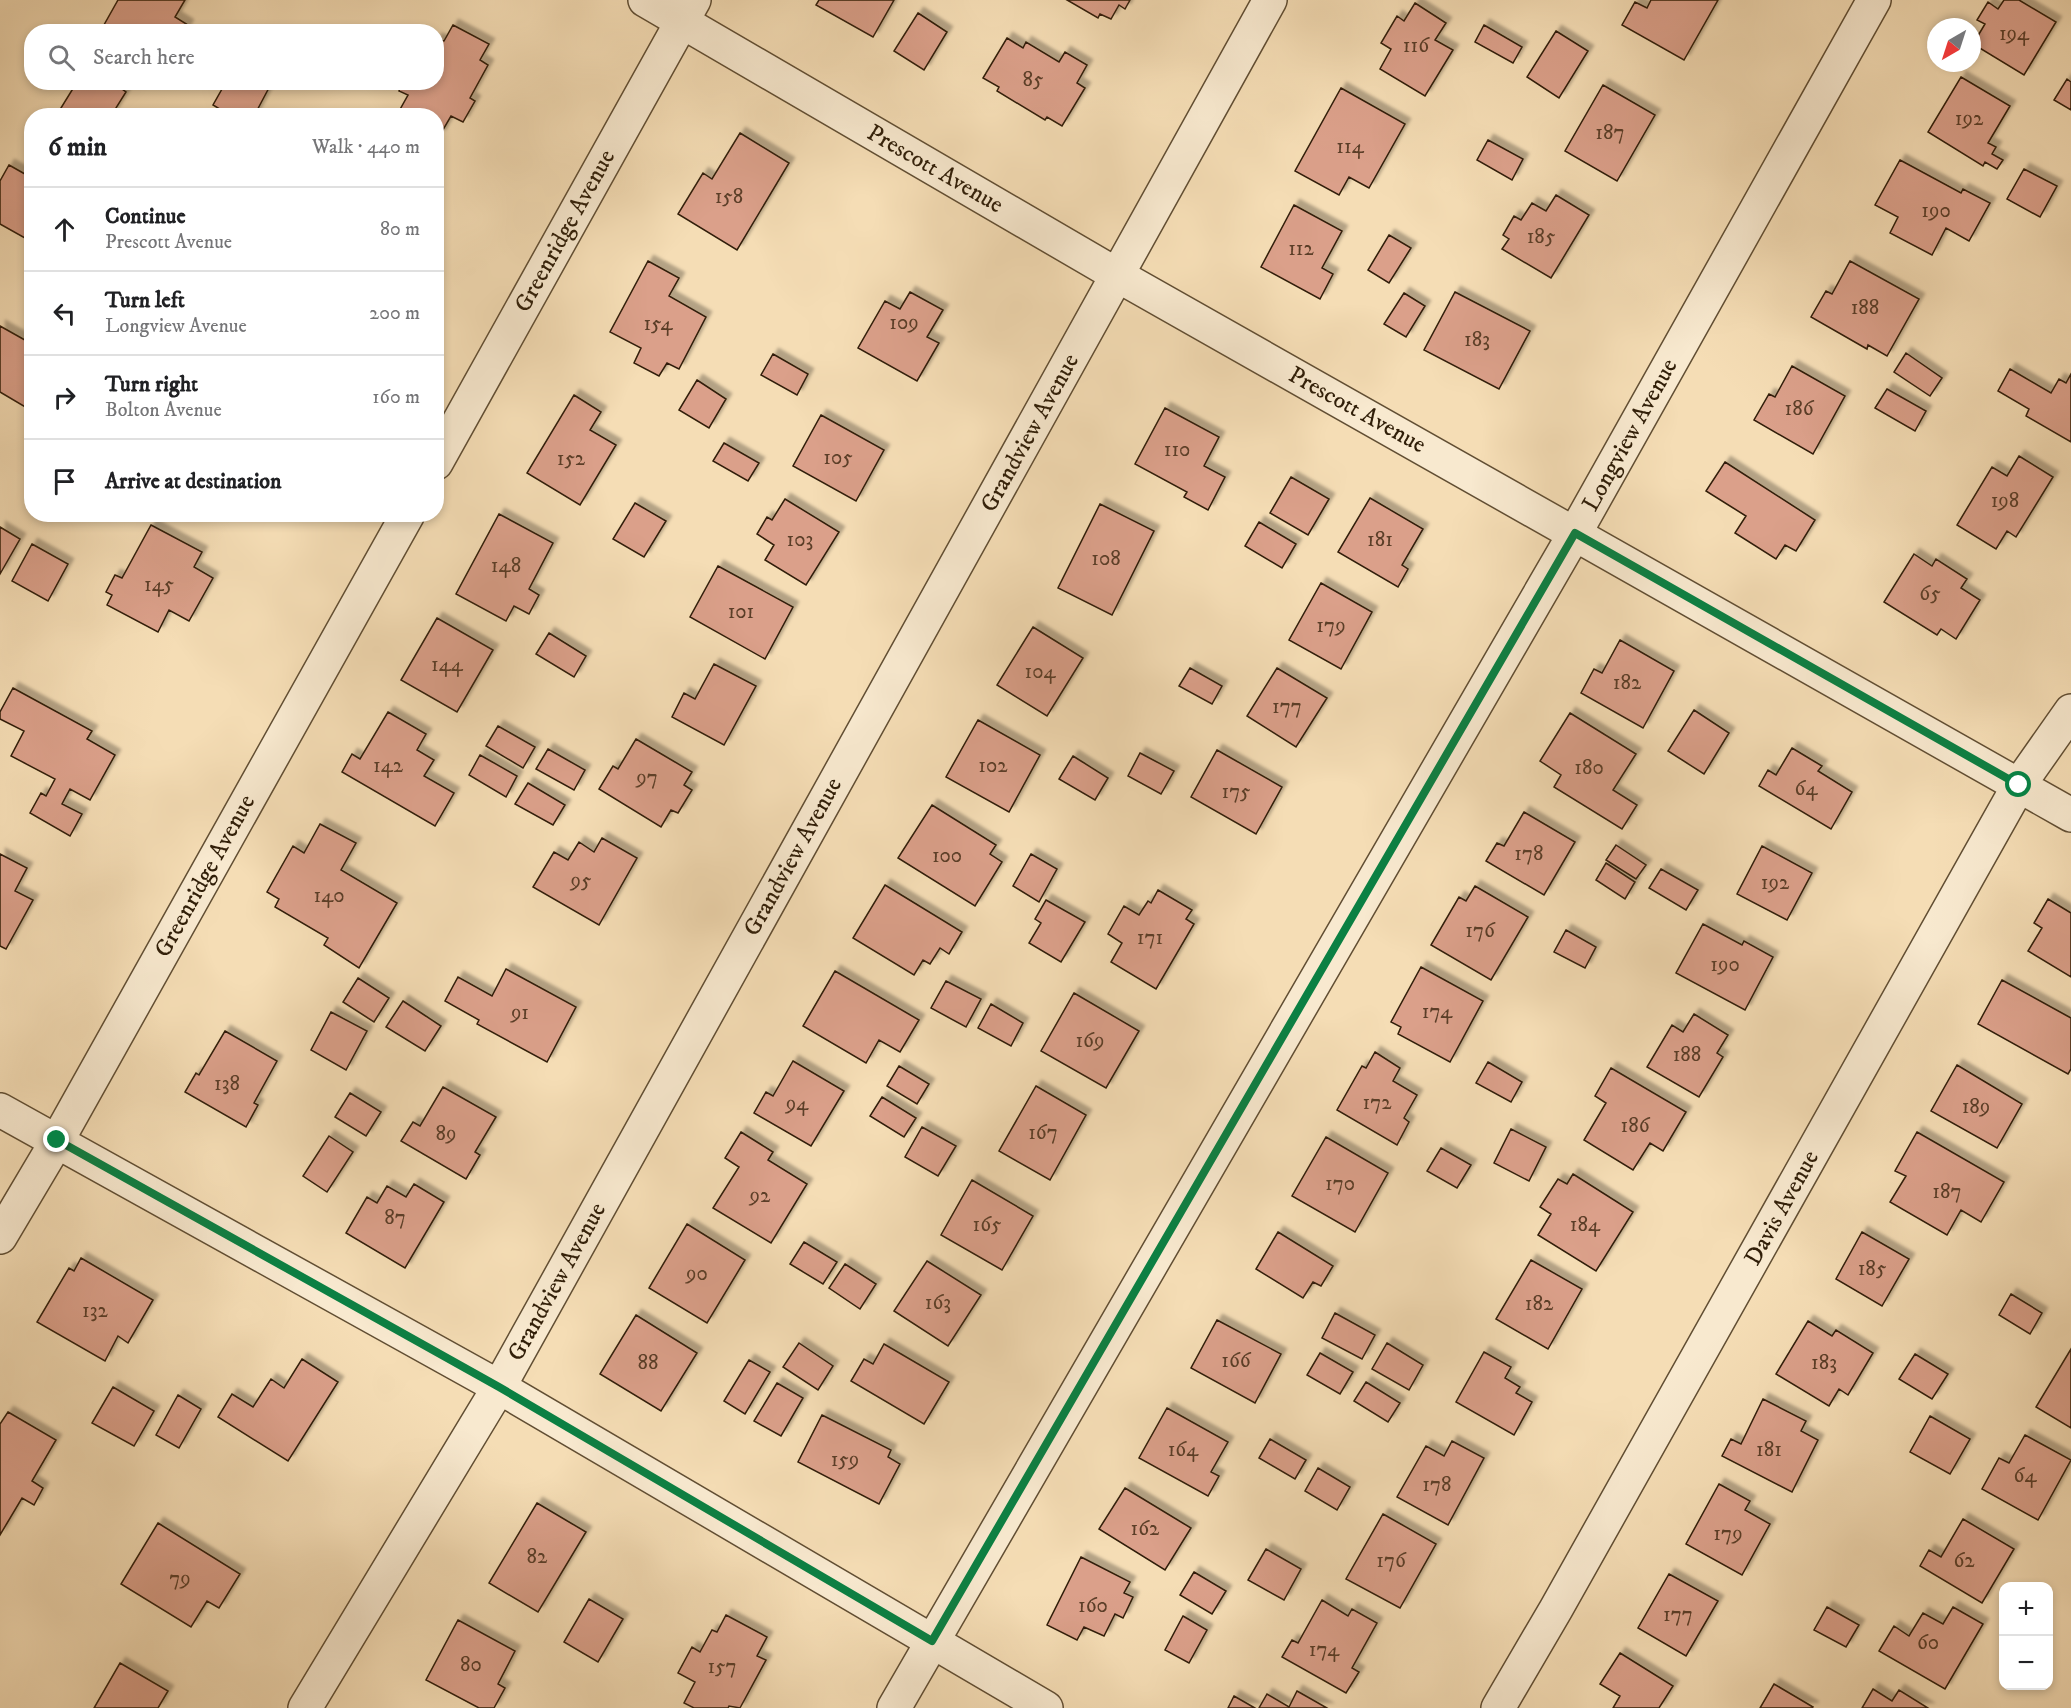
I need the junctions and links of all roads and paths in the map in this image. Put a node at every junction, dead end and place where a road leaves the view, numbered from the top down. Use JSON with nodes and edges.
{"nodes":[{"id":1,"x":645,"y":0,"type":"edge"},
{"id":2,"x":1270,"y":0,"type":"edge"},
{"id":3,"x":1874,"y":0,"type":"edge"},
{"id":4,"x":688,"y":10,"type":"edge"},
{"id":5,"x":1117,"y":275,"type":"junction"},
{"id":6,"x":444,"y":449,"type":"edge"},
{"id":7,"x":404,"y":522,"type":"edge"},
{"id":8,"x":1575,"y":533,"type":"junction"},
{"id":9,"x":2071,"y":711,"type":"edge"},
{"id":10,"x":2019,"y":785,"type":"junction"},
{"id":11,"x":2071,"y":815,"type":"edge"},
{"id":12,"x":0,"y":1110,"type":"edge"},
{"id":13,"x":57,"y":1140,"type":"junction"},
{"id":14,"x":0,"y":1237,"type":"edge"},
{"id":15,"x":499,"y":1387,"type":"junction"},
{"id":16,"x":932,"y":1641,"type":"junction"},
{"id":17,"x":305,"y":1708,"type":"edge"},
{"id":18,"x":894,"y":1708,"type":"edge"},
{"id":19,"x":1046,"y":1708,"type":"edge"},
{"id":20,"x":1498,"y":1708,"type":"edge"}],
"edges":[{"from":1,"to":4,"type":"street","name":"Prescott Avenue"},
{"from":2,"to":5,"type":"street","name":"Grandview Avenue"},
{"from":3,"to":8,"type":"street","name":"Longview Avenue"},
{"from":4,"to":5,"type":"street","name":"Prescott Avenue"},
{"from":4,"to":6,"type":"street","name":"Greenridge Avenue"},
{"from":5,"to":8,"type":"street","name":"Prescott Avenue"},
{"from":5,"to":15,"type":"street","name":"Grandview Avenue"},
{"from":7,"to":13,"type":"street","name":"Greenridge Avenue"},
{"from":8,"to":10,"type":"street","name":"Prescott Avenue"},
{"from":8,"to":16,"type":"street","name":"Longview Avenue"},
{"from":9,"to":10,"type":"street","name":"Davis Avenue"},
{"from":10,"to":11,"type":"street","name":"Prescott Avenue"},
{"from":10,"to":20,"type":"street","name":"Davis Avenue"},
{"from":12,"to":13,"type":"street"},
{"from":13,"to":14,"type":"street","name":"Greenridge Avenue"},
{"from":13,"to":15,"type":"street"},
{"from":15,"to":16,"type":"street"},
{"from":15,"to":17,"type":"street","name":"Grandview Avenue"},
{"from":16,"to":18,"type":"street","name":"Longview Avenue"},
{"from":16,"to":19,"type":"street"}]}
